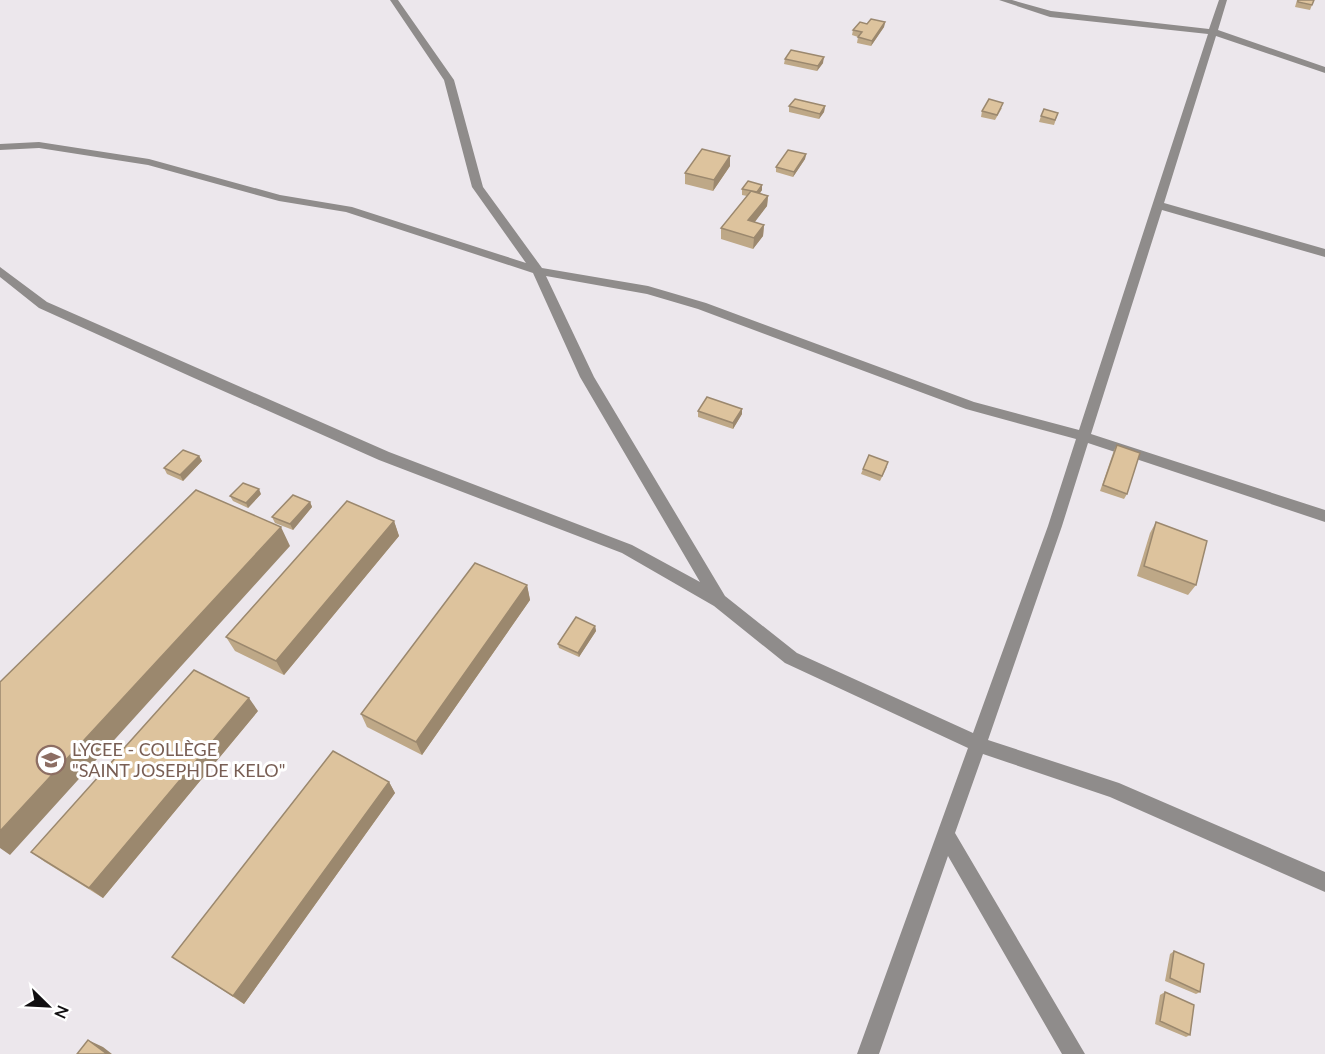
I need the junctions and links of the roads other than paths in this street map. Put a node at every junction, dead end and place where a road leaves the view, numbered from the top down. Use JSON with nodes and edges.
{"nodes":[{"id":1,"x":394,"y":0,"type":"edge"},
{"id":2,"x":1004,"y":0,"type":"edge"},
{"id":3,"x":1223,"y":0,"type":"edge"},
{"id":4,"x":1214,"y":32,"type":"junction"},
{"id":5,"x":1325,"y":70,"type":"edge"},
{"id":6,"x":0,"y":147,"type":"edge"},
{"id":7,"x":1157,"y":205,"type":"junction"},
{"id":8,"x":1325,"y":253,"type":"edge"},
{"id":9,"x":538,"y":270,"type":"junction"},
{"id":10,"x":0,"y":271,"type":"edge"},
{"id":11,"x":1082,"y":436,"type":"junction"},
{"id":12,"x":1325,"y":516,"type":"edge"},
{"id":13,"x":720,"y":602,"type":"junction"},
{"id":14,"x":980,"y":745,"type":"junction"},
{"id":15,"x":946,"y":835,"type":"junction"},
{"id":16,"x":1325,"y":882,"type":"edge"},
{"id":17,"x":868,"y":1054,"type":"edge"},
{"id":18,"x":1074,"y":1054,"type":"edge"}],
"edges":[{"from":1,"to":9,"type":"street"},
{"from":2,"to":4,"type":"street"},
{"from":3,"to":4,"type":"street"},
{"from":4,"to":5,"type":"street"},
{"from":4,"to":7,"type":"street"},
{"from":6,"to":9,"type":"street"},
{"from":7,"to":8,"type":"street"},
{"from":7,"to":11,"type":"street"},
{"from":9,"to":11,"type":"street"},
{"from":9,"to":13,"type":"street"},
{"from":10,"to":13,"type":"street"},
{"from":11,"to":12,"type":"street"},
{"from":11,"to":14,"type":"street"},
{"from":13,"to":14,"type":"street"},
{"from":14,"to":15,"type":"street"},
{"from":14,"to":16,"type":"street"},
{"from":15,"to":17,"type":"street"},
{"from":15,"to":18,"type":"street"}]}
